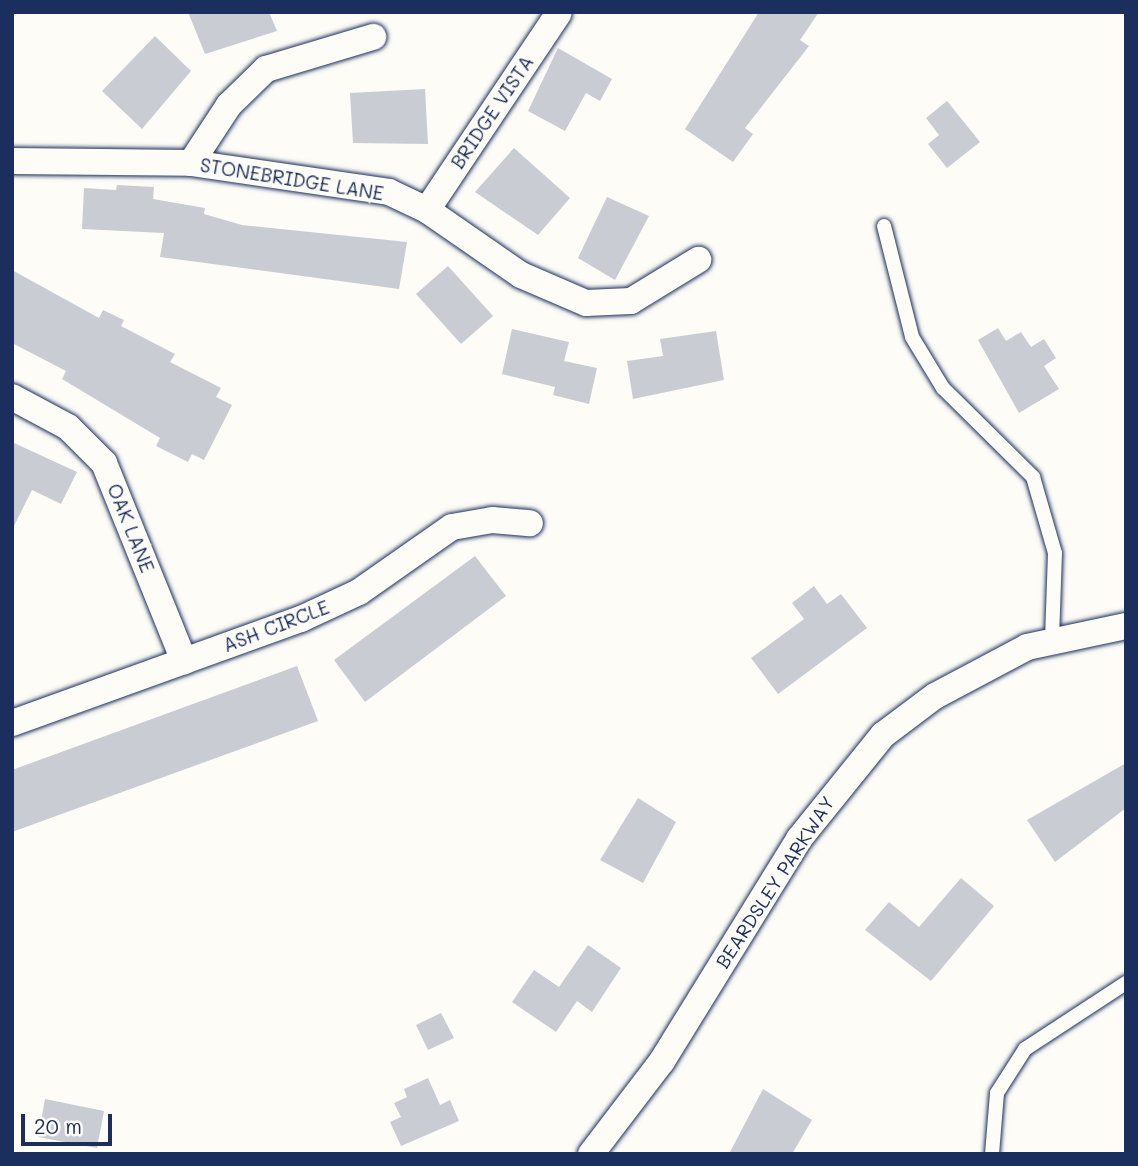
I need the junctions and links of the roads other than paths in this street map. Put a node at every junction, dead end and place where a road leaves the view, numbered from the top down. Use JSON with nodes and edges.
{"nodes":[{"id":1,"x":558,"y":14,"type":"dead end"},
{"id":2,"x":373,"y":37,"type":"dead end"},
{"id":3,"x":12,"y":160,"type":"edge"},
{"id":4,"x":191,"y":163,"type":"junction"},
{"id":5,"x":427,"y":209,"type":"junction"},
{"id":6,"x":884,"y":226,"type":"dead end"},
{"id":7,"x":698,"y":260,"type":"dead end"},
{"id":8,"x":12,"y":397,"type":"edge"},
{"id":9,"x":530,"y":523,"type":"dead end"},
{"id":10,"x":1126,"y":626,"type":"edge"},
{"id":11,"x":1052,"y":640,"type":"junction"},
{"id":12,"x":184,"y":661,"type":"junction"},
{"id":13,"x":12,"y":723,"type":"edge"},
{"id":14,"x":1126,"y":983,"type":"edge"},
{"id":15,"x":592,"y":1154,"type":"edge"},
{"id":16,"x":992,"y":1154,"type":"edge"}],
"edges":[{"from":1,"to":5,"type":"street","name":"BRIDGE VISTA"},
{"from":2,"to":4,"type":"street"},
{"from":3,"to":4,"type":"street","name":"STONEBRIDGE LANE"},
{"from":4,"to":5,"type":"street","name":"STONEBRIDGE LANE"},
{"from":5,"to":7,"type":"street","name":"STONEBRIDGE LANE"},
{"from":6,"to":11,"type":"lane"},
{"from":8,"to":12,"type":"street","name":"OAK LANE"},
{"from":9,"to":12,"type":"street","name":"ASH CIRCLE"},
{"from":10,"to":11,"type":"street","name":"BEARDSLEY PARKWAY"},
{"from":11,"to":15,"type":"street","name":"BEARDSLEY PARKWAY"},
{"from":12,"to":13,"type":"street","name":"ASH CIRCLE"},
{"from":14,"to":16,"type":"lane"}]}
